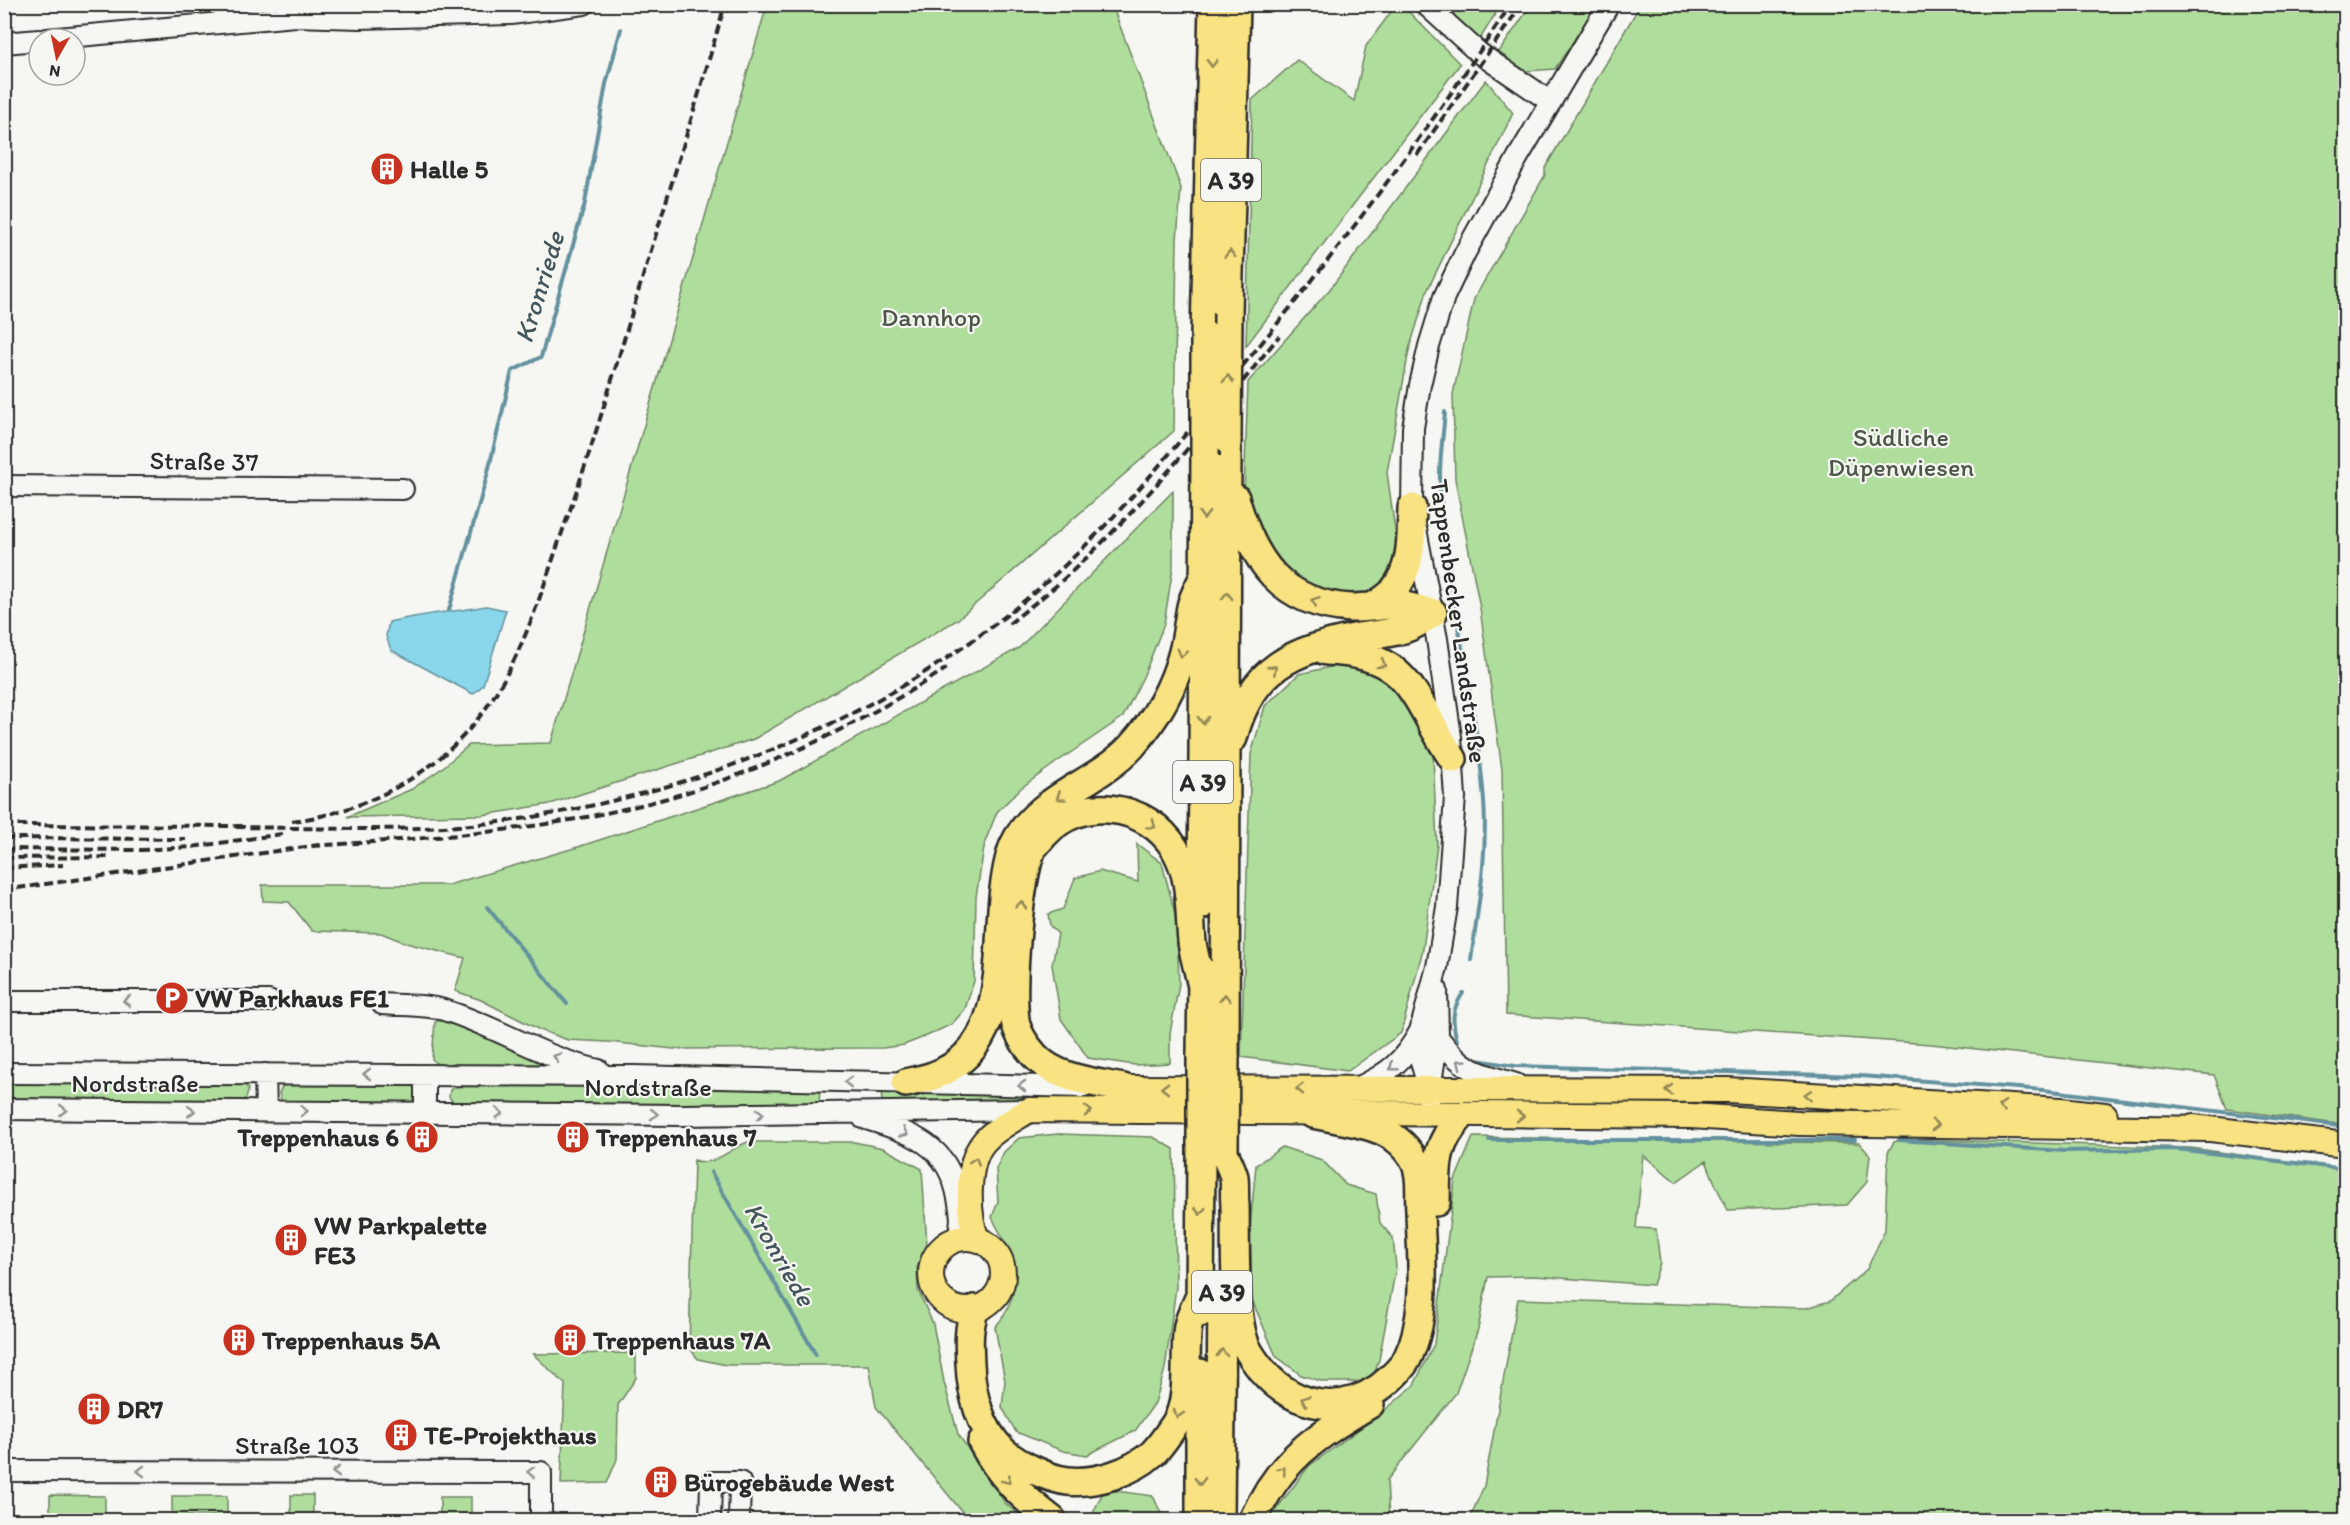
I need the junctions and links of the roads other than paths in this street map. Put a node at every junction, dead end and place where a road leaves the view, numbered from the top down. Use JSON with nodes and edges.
{"nodes":[{"id":1,"x":584,"y":4,"type":"edge"},
{"id":2,"x":1213,"y":4,"type":"edge"},
{"id":3,"x":1236,"y":4,"type":"edge"},
{"id":4,"x":1425,"y":4,"type":"edge"},
{"id":5,"x":1609,"y":4,"type":"edge"},
{"id":6,"x":87,"y":36,"type":"edge"},
{"id":7,"x":27,"y":41,"type":"edge"},
{"id":8,"x":4,"y":44,"type":"edge"},
{"id":9,"x":1551,"y":102,"type":"junction"},
{"id":10,"x":1216,"y":463,"type":"junction"},
{"id":11,"x":4,"y":486,"type":"edge"},
{"id":12,"x":403,"y":489,"type":"dead end"},
{"id":13,"x":1412,"y":508,"type":"junction"},
{"id":14,"x":1203,"y":578,"type":"junction"},
{"id":15,"x":1372,"y":607,"type":"junction"},
{"id":16,"x":1433,"y":613,"type":"junction"},
{"id":17,"x":1304,"y":651,"type":"junction"},
{"id":18,"x":1454,"y":759,"type":"junction"},
{"id":19,"x":1225,"y":780,"type":"junction"},
{"id":20,"x":1202,"y":987,"type":"junction"},
{"id":21,"x":4,"y":1000,"type":"edge"},
{"id":22,"x":269,"y":1001,"type":"dead end"},
{"id":23,"x":382,"y":1004,"type":"dead end"},
{"id":24,"x":1429,"y":1034,"type":"junction"},
{"id":25,"x":1213,"y":1057,"type":"junction"},
{"id":26,"x":4,"y":1073,"type":"edge"},
{"id":27,"x":265,"y":1074,"type":"junction"},
{"id":28,"x":425,"y":1075,"type":"junction"},
{"id":29,"x":634,"y":1076,"type":"junction"},
{"id":30,"x":906,"y":1083,"type":"junction"},
{"id":31,"x":1123,"y":1088,"type":"junction"},
{"id":32,"x":1355,"y":1089,"type":"junction"},
{"id":33,"x":1533,"y":1089,"type":"junction"},
{"id":34,"x":1429,"y":1090,"type":"junction"},
{"id":35,"x":4,"y":1109,"type":"edge"},
{"id":36,"x":1029,"y":1110,"type":"junction"},
{"id":37,"x":266,"y":1111,"type":"junction"},
{"id":38,"x":425,"y":1112,"type":"junction"},
{"id":39,"x":849,"y":1113,"type":"junction"},
{"id":40,"x":1313,"y":1114,"type":"junction"},
{"id":41,"x":1429,"y":1115,"type":"junction"},
{"id":42,"x":1461,"y":1116,"type":"junction"},
{"id":43,"x":2209,"y":1129,"type":"junction"},
{"id":44,"x":2346,"y":1145,"type":"edge"},
{"id":45,"x":1212,"y":1152,"type":"junction"},
{"id":46,"x":967,"y":1239,"type":"junction"},
{"id":47,"x":1200,"y":1296,"type":"junction"},
{"id":48,"x":964,"y":1308,"type":"junction"},
{"id":49,"x":4,"y":1471,"type":"edge"},
{"id":50,"x":541,"y":1521,"type":"edge"},
{"id":51,"x":710,"y":1521,"type":"edge"},
{"id":52,"x":739,"y":1521,"type":"edge"},
{"id":53,"x":1052,"y":1521,"type":"edge"},
{"id":54,"x":1200,"y":1521,"type":"edge"},
{"id":55,"x":1220,"y":1521,"type":"edge"},
{"id":56,"x":1252,"y":1521,"type":"edge"}],
"edges":[{"from":1,"to":6,"type":"street"},
{"from":2,"to":10,"type":"highway","number":"A 39","one_way":true,"bridge":true},
{"from":10,"to":3,"type":"highway","number":"A 39","one_way":true,"bridge":true},
{"from":4,"to":9,"type":"street"},
{"from":5,"to":9,"type":"street","name":"Tappenbecker Landstraße"},
{"from":7,"to":8,"type":"street"},
{"from":9,"to":13,"type":"street","name":"Tappenbecker Landstraße"},
{"from":10,"to":14,"type":"highway","number":"A 39","one_way":true},
{"from":15,"to":10,"type":"highway","one_way":true},
{"from":19,"to":10,"type":"highway","number":"A 39","one_way":true},
{"from":11,"to":12,"type":"street","name":"Straße 37"},
{"from":13,"to":15,"type":"highway"},
{"from":13,"to":16,"type":"street","name":"Tappenbecker Landstraße"},
{"from":14,"to":20,"type":"highway","number":"A 39","one_way":true},
{"from":14,"to":30,"type":"highway","one_way":true},
{"from":15,"to":16,"type":"highway"},
{"from":16,"to":17,"type":"highway"},
{"from":16,"to":18,"type":"street","name":"Tappenbecker Landstraße"},
{"from":17,"to":18,"type":"highway","one_way":true},
{"from":19,"to":17,"type":"highway","one_way":true},
{"from":18,"to":24,"type":"street","name":"Tappenbecker Landstraße"},
{"from":25,"to":19,"type":"highway","number":"A 39","one_way":true},
{"from":20,"to":25,"type":"highway","number":"A 39"},
{"from":31,"to":20,"type":"highway","one_way":true},
{"from":22,"to":21,"type":"street","one_way":true},
{"from":29,"to":23,"type":"street","name":"Nordstraße","one_way":true},
{"from":24,"to":32,"type":"street","one_way":true},
{"from":33,"to":24,"type":"street","one_way":true},
{"from":24,"to":34,"type":"street","name":"Tappenbecker Landstraße"},
{"from":25,"to":45,"type":"highway","number":"A 39","bridge":true},
{"from":26,"to":27,"type":"street","name":"Nordstraße"},
{"from":28,"to":27,"type":"street","name":"Nordstraße","one_way":true},
{"from":27,"to":37,"type":"street"},
{"from":28,"to":29,"type":"street","name":"Nordstraße"},
{"from":28,"to":38,"type":"street"},
{"from":30,"to":29,"type":"street","name":"Nordstraße","one_way":true},
{"from":31,"to":30,"type":"street","name":"Nordstraße","one_way":true},
{"from":32,"to":31,"type":"main road","one_way":true},
{"from":32,"to":34,"type":"main road"},
{"from":33,"to":34,"type":"main road"},
{"from":43,"to":33,"type":"main road","one_way":true},
{"from":34,"to":41,"type":"street","name":"Tappenbecker Landstraße"},
{"from":35,"to":37,"type":"street","name":"Nordstraße","one_way":true},
{"from":36,"to":39,"type":"street","name":"Nordstraße"},
{"from":36,"to":40,"type":"main road","one_way":true},
{"from":46,"to":36,"type":"main road","one_way":true},
{"from":37,"to":38,"type":"street","name":"Nordstraße","one_way":true},
{"from":38,"to":39,"type":"street","name":"Nordstraße","one_way":true},
{"from":39,"to":46,"type":"street","one_way":true},
{"from":40,"to":41,"type":"main road"},
{"from":40,"to":45,"type":"highway","one_way":true},
{"from":41,"to":42,"type":"main road"},
{"from":42,"to":43,"type":"main road","one_way":true},
{"from":56,"to":42,"type":"highway","one_way":true},
{"from":43,"to":44,"type":"main road"},
{"from":45,"to":47,"type":"highway","number":"A 39","one_way":true},
{"from":55,"to":45,"type":"highway","number":"A 39","one_way":true},
{"from":46,"to":48,"type":"main road"},
{"from":46,"to":48,"type":"main road"},
{"from":47,"to":48,"type":"highway","one_way":true},
{"from":47,"to":54,"type":"highway","number":"A 39","one_way":true},
{"from":48,"to":53,"type":"highway","one_way":true},
{"from":50,"to":49,"type":"street","name":"Straße 103","one_way":true},
{"from":51,"to":52,"type":"street"}]}
